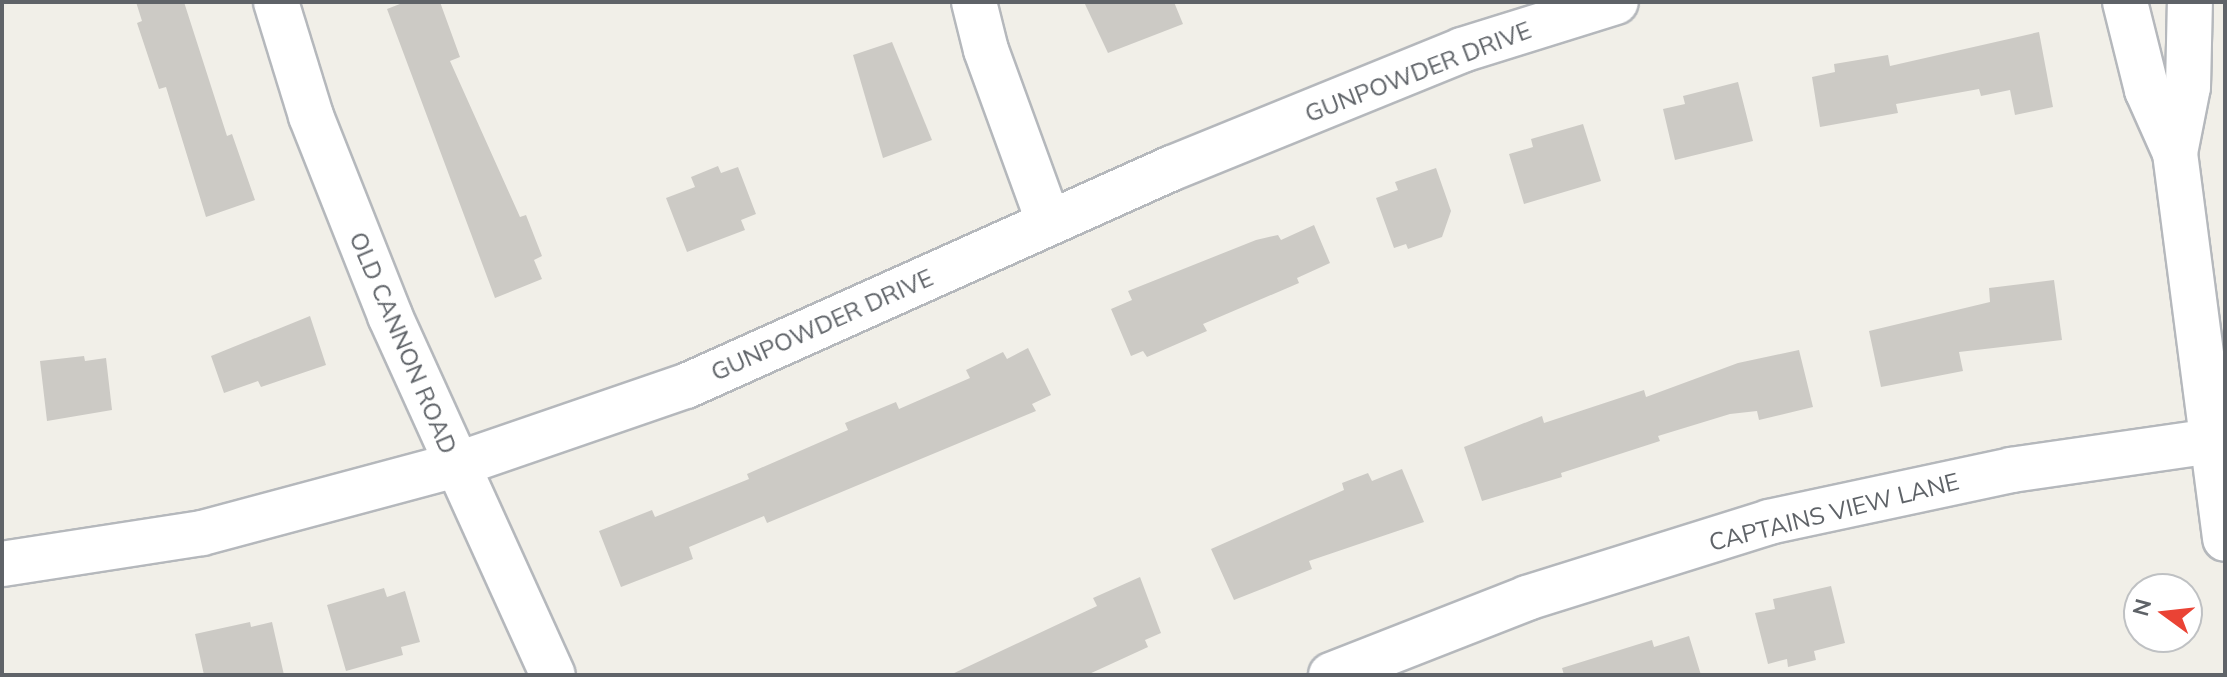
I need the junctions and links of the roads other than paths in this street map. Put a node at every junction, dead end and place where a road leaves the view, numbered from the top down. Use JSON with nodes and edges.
{"nodes":[{"id":1,"x":276,"y":2,"type":"edge"},
{"id":2,"x":974,"y":2,"type":"edge"},
{"id":3,"x":1616,"y":2,"type":"edge"},
{"id":4,"x":2125,"y":2,"type":"edge"},
{"id":5,"x":2190,"y":2,"type":"edge"},
{"id":6,"x":2175,"y":153,"type":"junction"},
{"id":7,"x":1048,"y":220,"type":"junction"},
{"id":8,"x":2213,"y":441,"type":"junction"},
{"id":9,"x":456,"y":465,"type":"junction"},
{"id":10,"x":2222,"y":487,"type":"edge"},
{"id":11,"x":2225,"y":539,"type":"edge"},
{"id":12,"x":2,"y":564,"type":"edge"},
{"id":13,"x":553,"y":675,"type":"edge"},
{"id":14,"x":1331,"y":675,"type":"edge"}],
"edges":[{"from":1,"to":9,"type":"street","name":"OLD CANNON ROAD"},
{"from":2,"to":7,"type":"street"},
{"from":3,"to":7,"type":"street","name":"GUNPOWDER DRIVE"},
{"from":4,"to":6,"type":"street"},
{"from":5,"to":6,"type":"street"},
{"from":6,"to":8,"type":"street"},
{"from":7,"to":9,"type":"street","name":"GUNPOWDER DRIVE"},
{"from":8,"to":10,"type":"street"},
{"from":8,"to":14,"type":"street","name":"CAPTAINS VIEW LANE"},
{"from":9,"to":12,"type":"street","name":"GUNPOWDER DRIVE"},
{"from":9,"to":13,"type":"street","name":"OLD CANNON ROAD"},
{"from":10,"to":11,"type":"street"}]}
